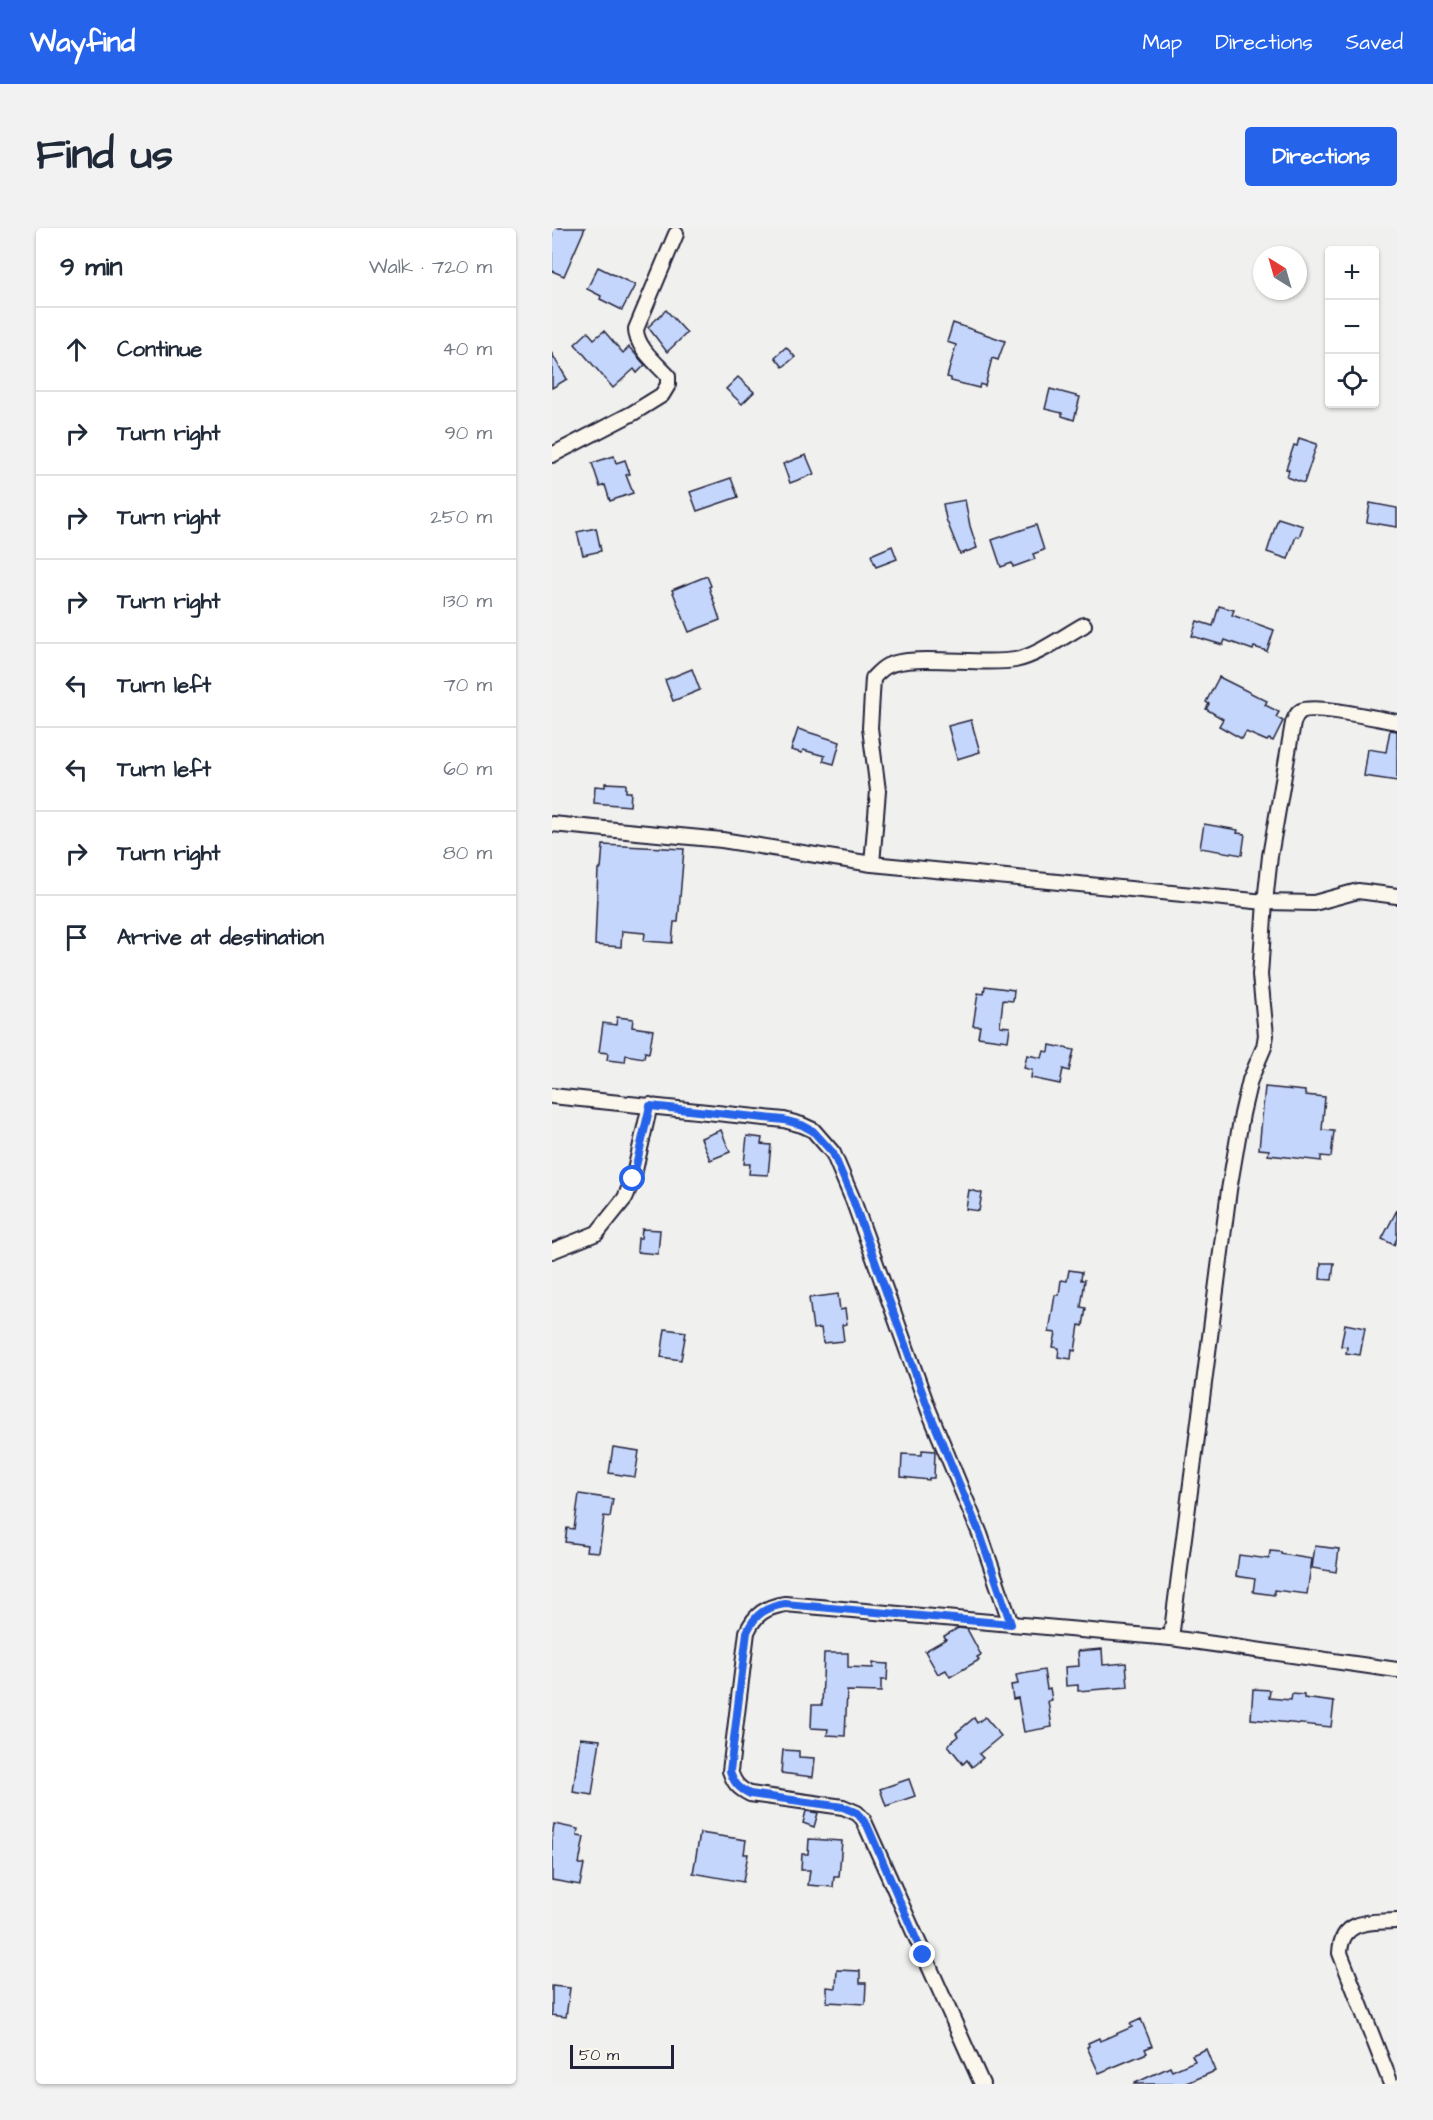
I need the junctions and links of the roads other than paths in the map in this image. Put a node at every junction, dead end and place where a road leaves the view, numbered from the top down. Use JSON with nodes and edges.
{"nodes":[{"id":1,"x":676,"y":234,"type":"dead end"},
{"id":2,"x":552,"y":455,"type":"edge"},
{"id":3,"x":1084,"y":625,"type":"dead end"},
{"id":4,"x":1397,"y":722,"type":"edge"},
{"id":5,"x":552,"y":824,"type":"edge"},
{"id":6,"x":872,"y":864,"type":"junction"},
{"id":7,"x":1397,"y":896,"type":"edge"},
{"id":8,"x":1265,"y":902,"type":"junction"},
{"id":9,"x":552,"y":1095,"type":"edge"},
{"id":10,"x":650,"y":1106,"type":"junction"},
{"id":11,"x":552,"y":1251,"type":"edge"},
{"id":12,"x":1011,"y":1624,"type":"junction"},
{"id":13,"x":1171,"y":1638,"type":"junction"},
{"id":14,"x":1397,"y":1670,"type":"edge"},
{"id":15,"x":1397,"y":1921,"type":"edge"},
{"id":16,"x":982,"y":2084,"type":"edge"},
{"id":17,"x":1391,"y":2084,"type":"edge"}],
"edges":[{"from":1,"to":2,"type":"street"},
{"from":3,"to":6,"type":"street"},
{"from":4,"to":8,"type":"street"},
{"from":5,"to":6,"type":"street"},
{"from":6,"to":8,"type":"street"},
{"from":7,"to":8,"type":"street"},
{"from":8,"to":13,"type":"street"},
{"from":9,"to":10,"type":"street"},
{"from":10,"to":11,"type":"street"},
{"from":10,"to":12,"type":"street"},
{"from":12,"to":13,"type":"street"},
{"from":12,"to":16,"type":"street"},
{"from":13,"to":14,"type":"street"},
{"from":15,"to":17,"type":"street"}]}
